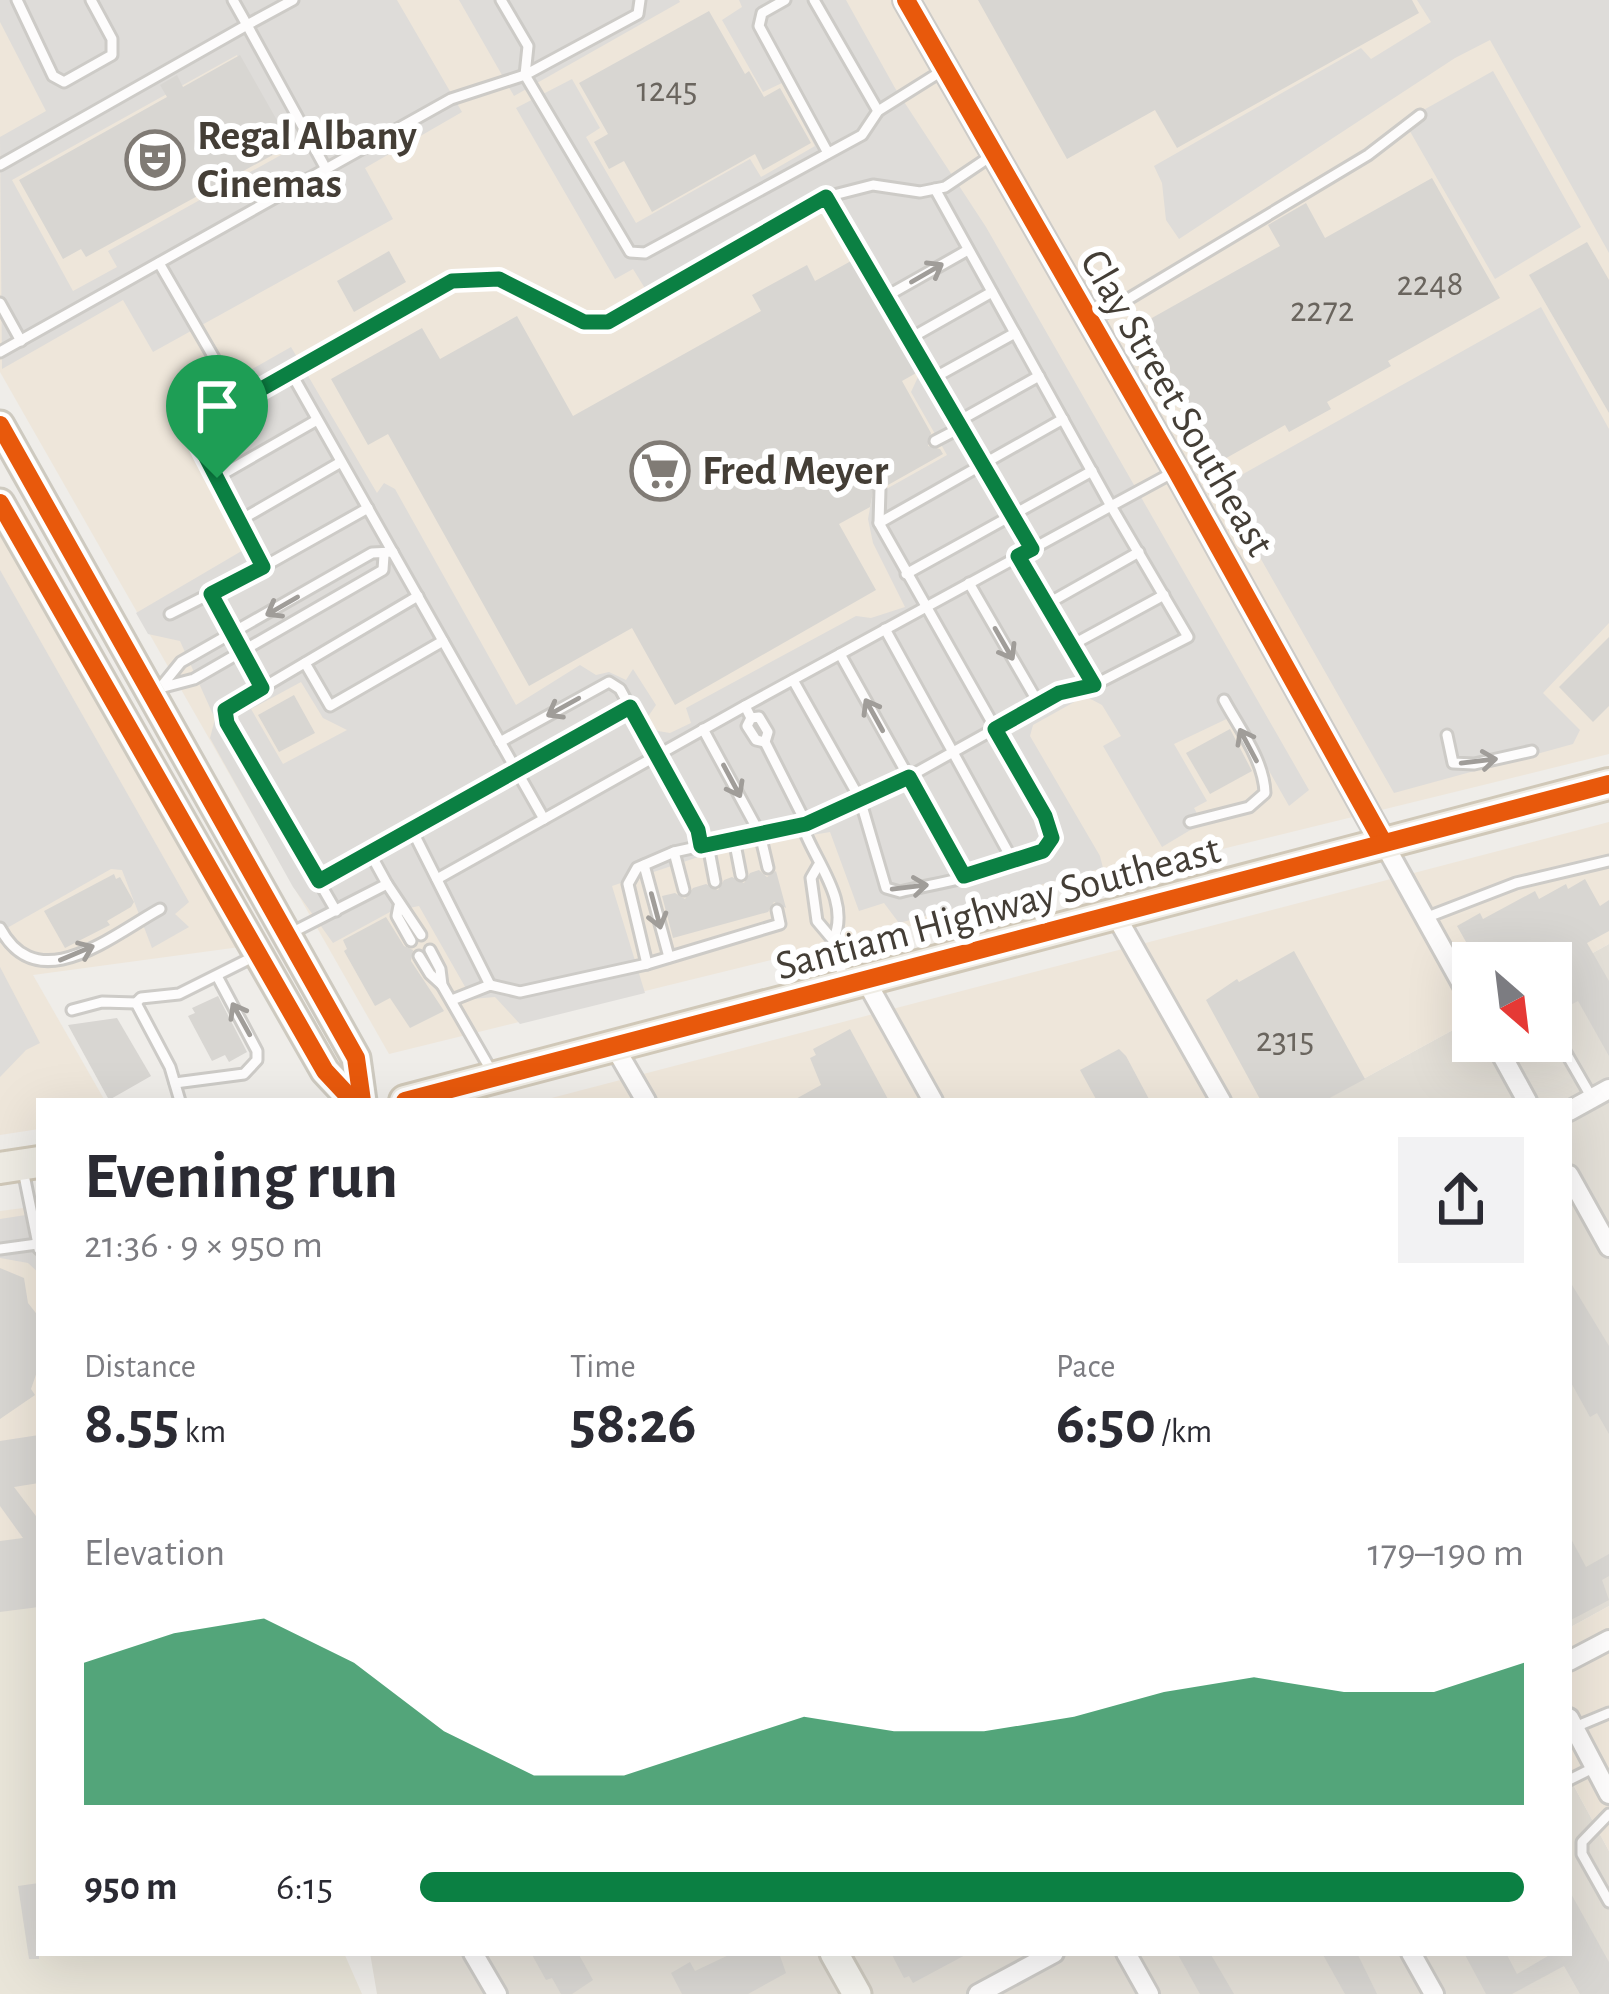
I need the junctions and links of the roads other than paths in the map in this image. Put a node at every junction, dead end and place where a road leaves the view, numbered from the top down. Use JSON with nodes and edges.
{"nodes":[{"id":1,"x":16,"y":0,"type":"edge"},
{"id":2,"x":92,"y":0,"type":"edge"},
{"id":3,"x":233,"y":0,"type":"edge"},
{"id":4,"x":293,"y":0,"type":"edge"},
{"id":5,"x":501,"y":0,"type":"edge"},
{"id":6,"x":640,"y":0,"type":"edge"},
{"id":7,"x":784,"y":0,"type":"edge"},
{"id":8,"x":814,"y":0,"type":"edge"},
{"id":9,"x":906,"y":0,"type":"edge"},
{"id":10,"x":247,"y":25,"type":"junction"},
{"id":11,"x":945,"y":69,"type":"junction"},
{"id":12,"x":525,"y":75,"type":"junction"},
{"id":13,"x":878,"y":111,"type":"junction"},
{"id":14,"x":1420,"y":115,"type":"dead end"},
{"id":15,"x":829,"y":152,"type":"junction"},
{"id":16,"x":994,"y":154,"type":"junction"},
{"id":17,"x":0,"y":165,"type":"edge"},
{"id":18,"x":326,"y":169,"type":"junction"},
{"id":19,"x":935,"y":189,"type":"junction"},
{"id":20,"x":826,"y":197,"type":"junction"},
{"id":21,"x":968,"y":250,"type":"junction"},
{"id":22,"x":160,"y":262,"type":"junction"},
{"id":23,"x":992,"y":292,"type":"junction"},
{"id":24,"x":885,"y":297,"type":"junction"},
{"id":25,"x":0,"y":303,"type":"edge"},
{"id":26,"x":1090,"y":322,"type":"junction"},
{"id":27,"x":1015,"y":333,"type":"junction"},
{"id":28,"x":909,"y":339,"type":"junction"},
{"id":29,"x":21,"y":341,"type":"junction"},
{"id":30,"x":0,"y":352,"type":"edge"},
{"id":31,"x":290,"y":371,"type":"junction"},
{"id":32,"x":1039,"y":376,"type":"junction"},
{"id":33,"x":932,"y":379,"type":"junction"},
{"id":34,"x":239,"y":401,"type":"junction"},
{"id":35,"x":317,"y":419,"type":"junction"},
{"id":36,"x":1063,"y":419,"type":"junction"},
{"id":37,"x":0,"y":425,"type":"edge"},
{"id":38,"x":959,"y":425,"type":"junction"},
{"id":39,"x":935,"y":441,"type":"dead end"},
{"id":40,"x":341,"y":462,"type":"junction"},
{"id":41,"x":982,"y":465,"type":"junction"},
{"id":42,"x":1177,"y":470,"type":"junction"},
{"id":43,"x":1092,"y":471,"type":"junction"},
{"id":44,"x":217,"y":478,"type":"junction"},
{"id":45,"x":880,"y":489,"type":"dead end"},
{"id":46,"x":0,"y":503,"type":"edge"},
{"id":47,"x":1112,"y":506,"type":"junction"},
{"id":48,"x":368,"y":508,"type":"junction"},
{"id":49,"x":1012,"y":515,"type":"junction"},
{"id":50,"x":239,"y":520,"type":"junction"},
{"id":51,"x":879,"y":523,"type":"junction"},
{"id":52,"x":1032,"y":549,"type":"junction"},
{"id":53,"x":1139,"y":552,"type":"junction"},
{"id":54,"x":388,"y":554,"type":"junction"},
{"id":55,"x":1018,"y":556,"type":"junction"},
{"id":56,"x":263,"y":567,"type":"junction"},
{"id":57,"x":38,"y":568,"type":"junction"},
{"id":58,"x":906,"y":574,"type":"junction"},
{"id":59,"x":969,"y":583,"type":"junction"},
{"id":60,"x":211,"y":594,"type":"junction"},
{"id":61,"x":418,"y":596,"type":"junction"},
{"id":62,"x":1164,"y":596,"type":"junction"},
{"id":63,"x":1047,"y":604,"type":"junction"},
{"id":64,"x":924,"y":607,"type":"junction"},
{"id":65,"x":170,"y":614,"type":"dead end"},
{"id":66,"x":885,"y":629,"type":"junction"},
{"id":67,"x":233,"y":634,"type":"junction"},
{"id":68,"x":442,"y":640,"type":"junction"},
{"id":69,"x":1072,"y":645,"type":"junction"},
{"id":70,"x":242,"y":652,"type":"junction"},
{"id":71,"x":840,"y":654,"type":"junction"},
{"id":72,"x":305,"y":663,"type":"junction"},
{"id":73,"x":794,"y":680,"type":"junction"},
{"id":74,"x":1094,"y":685,"type":"junction"},
{"id":75,"x":262,"y":688,"type":"junction"},
{"id":76,"x":155,"y":690,"type":"junction"},
{"id":77,"x":1224,"y":700,"type":"dead end"},
{"id":78,"x":115,"y":701,"type":"junction"},
{"id":79,"x":1039,"y":704,"type":"junction"},
{"id":80,"x":745,"y":706,"type":"junction"},
{"id":81,"x":630,"y":707,"type":"junction"},
{"id":82,"x":703,"y":729,"type":"junction"},
{"id":83,"x":995,"y":729,"type":"junction"},
{"id":84,"x":1447,"y":735,"type":"dead end"},
{"id":85,"x":500,"y":742,"type":"junction"},
{"id":86,"x":1532,"y":751,"type":"dead end"},
{"id":87,"x":953,"y":752,"type":"junction"},
{"id":88,"x":657,"y":755,"type":"junction"},
{"id":89,"x":516,"y":770,"type":"junction"},
{"id":90,"x":909,"y":777,"type":"junction"},
{"id":91,"x":1609,"y":784,"type":"edge"},
{"id":92,"x":860,"y":800,"type":"junction"},
{"id":93,"x":544,"y":819,"type":"junction"},
{"id":94,"x":1190,"y":822,"type":"dead end"},
{"id":95,"x":806,"y":824,"type":"junction"},
{"id":96,"x":226,"y":826,"type":"junction"},
{"id":97,"x":412,"y":830,"type":"junction"},
{"id":98,"x":760,"y":834,"type":"junction"},
{"id":99,"x":734,"y":839,"type":"junction"},
{"id":100,"x":1383,"y":842,"type":"junction"},
{"id":101,"x":704,"y":846,"type":"junction"},
{"id":102,"x":674,"y":852,"type":"junction"},
{"id":103,"x":370,"y":853,"type":"junction"},
{"id":104,"x":1609,"y":861,"type":"edge"},
{"id":105,"x":1014,"y":863,"type":"junction"},
{"id":106,"x":644,"y":865,"type":"junction"},
{"id":107,"x":818,"y":866,"type":"junction"},
{"id":108,"x":768,"y":868,"type":"dead end"},
{"id":109,"x":742,"y":875,"type":"dead end"},
{"id":110,"x":964,"y":876,"type":"junction"},
{"id":111,"x":437,"y":879,"type":"junction"},
{"id":112,"x":319,"y":881,"type":"junction"},
{"id":113,"x":715,"y":882,"type":"dead end"},
{"id":114,"x":387,"y":884,"type":"junction"},
{"id":115,"x":684,"y":890,"type":"dead end"},
{"id":116,"x":160,"y":909,"type":"dead end"},
{"id":117,"x":777,"y":910,"type":"dead end"},
{"id":118,"x":336,"y":911,"type":"junction"},
{"id":119,"x":1115,"y":916,"type":"junction"},
{"id":120,"x":750,"y":917,"type":"dead end"},
{"id":121,"x":1425,"y":918,"type":"junction"},
{"id":122,"x":725,"y":924,"type":"dead end"},
{"id":123,"x":0,"y":928,"type":"edge"},
{"id":124,"x":694,"y":932,"type":"dead end"},
{"id":125,"x":753,"y":932,"type":"junction"},
{"id":126,"x":288,"y":935,"type":"junction"},
{"id":127,"x":416,"y":938,"type":"dead end"},
{"id":128,"x":729,"y":939,"type":"junction"},
{"id":129,"x":833,"y":940,"type":"junction"},
{"id":130,"x":698,"y":948,"type":"junction"},
{"id":131,"x":424,"y":953,"type":"dead end"},
{"id":132,"x":258,"y":955,"type":"junction"},
{"id":133,"x":669,"y":958,"type":"junction"},
{"id":134,"x":647,"y":964,"type":"junction"},
{"id":135,"x":1452,"y":966,"type":"edge"},
{"id":136,"x":217,"y":976,"type":"junction"},
{"id":137,"x":856,"y":984,"type":"junction"},
{"id":138,"x":490,"y":985,"type":"junction"},
{"id":139,"x":452,"y":1000,"type":"junction"},
{"id":140,"x":136,"y":1003,"type":"junction"},
{"id":141,"x":72,"y":1010,"type":"dead end"},
{"id":142,"x":614,"y":1046,"type":"junction"},
{"id":143,"x":1572,"y":1056,"type":"edge"},
{"id":144,"x":1506,"y":1062,"type":"edge"},
{"id":145,"x":495,"y":1077,"type":"junction"},
{"id":146,"x":176,"y":1083,"type":"junction"},
{"id":147,"x":1600,"y":1094,"type":"edge"},
{"id":148,"x":179,"y":1098,"type":"edge"},
{"id":149,"x":354,"y":1098,"type":"edge"},
{"id":150,"x":357,"y":1098,"type":"edge"},
{"id":151,"x":416,"y":1098,"type":"edge"},
{"id":152,"x":644,"y":1098,"type":"edge"},
{"id":153,"x":931,"y":1098,"type":"edge"},
{"id":154,"x":1219,"y":1098,"type":"edge"},
{"id":155,"x":1526,"y":1098,"type":"edge"},
{"id":156,"x":1572,"y":1109,"type":"edge"},
{"id":157,"x":20,"y":1164,"type":"edge"},
{"id":158,"x":1572,"y":1180,"type":"edge"},
{"id":159,"x":36,"y":1232,"type":"edge"},
{"id":160,"x":36,"y":1246,"type":"edge"},
{"id":161,"x":1609,"y":1247,"type":"edge"},
{"id":162,"x":0,"y":1249,"type":"edge"},
{"id":163,"x":1609,"y":1640,"type":"edge"},
{"id":164,"x":1572,"y":1659,"type":"edge"},
{"id":165,"x":1609,"y":1713,"type":"edge"},
{"id":166,"x":1572,"y":1725,"type":"edge"},
{"id":167,"x":1572,"y":1727,"type":"edge"},
{"id":168,"x":1595,"y":1767,"type":"junction"},
{"id":169,"x":1572,"y":1778,"type":"edge"},
{"id":170,"x":1609,"y":1794,"type":"edge"},
{"id":171,"x":1609,"y":1814,"type":"edge"},
{"id":172,"x":1609,"y":1901,"type":"edge"},
{"id":173,"x":475,"y":1956,"type":"edge"},
{"id":174,"x":835,"y":1956,"type":"edge"},
{"id":175,"x":1048,"y":1956,"type":"edge"},
{"id":176,"x":1128,"y":1956,"type":"edge"},
{"id":177,"x":1413,"y":1956,"type":"edge"},
{"id":178,"x":848,"y":1991,"type":"edge"},
{"id":179,"x":497,"y":1994,"type":"edge"},
{"id":180,"x":978,"y":1994,"type":"edge"},
{"id":181,"x":1149,"y":1994,"type":"edge"},
{"id":182,"x":1434,"y":1994,"type":"edge"}],
"edges":[{"from":1,"to":2,"type":"lane"},
{"from":3,"to":10,"type":"lane"},
{"from":4,"to":10,"type":"lane"},
{"from":5,"to":12,"type":"lane"},
{"from":6,"to":12,"type":"lane"},
{"from":7,"to":15,"type":"lane"},
{"from":8,"to":13,"type":"lane"},
{"from":9,"to":11,"type":"street","name":"Clay Street Southeast"},
{"from":10,"to":17,"type":"lane"},
{"from":10,"to":18,"type":"lane"},
{"from":11,"to":13,"type":"lane"},
{"from":11,"to":16,"type":"street","name":"Clay Street Southeast"},
{"from":12,"to":15,"type":"lane"},
{"from":12,"to":18,"type":"lane"},
{"from":13,"to":15,"type":"lane"},
{"from":14,"to":26,"type":"lane"},
{"from":16,"to":19,"type":"lane"},
{"from":16,"to":26,"type":"street","name":"Clay Street Southeast"},
{"from":18,"to":22,"type":"lane"},
{"from":19,"to":20,"type":"lane"},
{"from":19,"to":21,"type":"lane"},
{"from":20,"to":24,"type":"lane"},
{"from":20,"to":31,"type":"lane"},
{"from":21,"to":23,"type":"lane"},
{"from":24,"to":21,"type":"lane","one_way":true},
{"from":22,"to":29,"type":"lane"},
{"from":22,"to":34,"type":"lane"},
{"from":23,"to":27,"type":"lane"},
{"from":23,"to":28,"type":"lane"},
{"from":24,"to":28,"type":"lane"},
{"from":25,"to":29,"type":"lane"},
{"from":26,"to":42,"type":"street","name":"Clay Street Southeast"},
{"from":27,"to":32,"type":"lane"},
{"from":27,"to":33,"type":"lane"},
{"from":28,"to":33,"type":"lane"},
{"from":29,"to":30,"type":"lane"},
{"from":31,"to":34,"type":"lane"},
{"from":31,"to":35,"type":"lane"},
{"from":32,"to":36,"type":"lane"},
{"from":32,"to":38,"type":"lane"},
{"from":33,"to":38,"type":"lane"},
{"from":34,"to":44,"type":"lane"},
{"from":35,"to":40,"type":"lane"},
{"from":35,"to":44,"type":"lane"},
{"from":36,"to":41,"type":"lane"},
{"from":36,"to":43,"type":"lane"},
{"from":37,"to":76,"type":"main road"},
{"from":38,"to":39,"type":"lane"},
{"from":38,"to":41,"type":"lane"},
{"from":40,"to":48,"type":"lane"},
{"from":40,"to":50,"type":"lane"},
{"from":41,"to":49,"type":"lane"},
{"from":41,"to":51,"type":"lane"},
{"from":42,"to":47,"type":"lane"},
{"from":42,"to":100,"type":"street","name":"Clay Street Southeast"},
{"from":43,"to":47,"type":"lane"},
{"from":43,"to":49,"type":"lane"},
{"from":44,"to":50,"type":"lane"},
{"from":45,"to":51,"type":"lane"},
{"from":46,"to":57,"type":"main road"},
{"from":47,"to":52,"type":"lane"},
{"from":47,"to":53,"type":"lane"},
{"from":48,"to":54,"type":"lane"},
{"from":48,"to":56,"type":"lane"},
{"from":49,"to":52,"type":"lane"},
{"from":49,"to":58,"type":"lane"},
{"from":50,"to":56,"type":"lane"},
{"from":51,"to":58,"type":"lane"},
{"from":52,"to":55,"type":"lane"},
{"from":53,"to":62,"type":"lane"},
{"from":53,"to":63,"type":"lane"},
{"from":54,"to":61,"type":"lane"},
{"from":54,"to":67,"type":"lane","one_way":true},
{"from":54,"to":70,"type":"lane"},
{"from":55,"to":59,"type":"lane"},
{"from":55,"to":63,"type":"lane"},
{"from":56,"to":60,"type":"lane"},
{"from":57,"to":76,"type":"main road"},
{"from":57,"to":78,"type":"main road"},
{"from":58,"to":64,"type":"lane"},
{"from":59,"to":64,"type":"lane"},
{"from":59,"to":79,"type":"lane","one_way":true},
{"from":60,"to":65,"type":"lane"},
{"from":60,"to":67,"type":"lane"},
{"from":61,"to":68,"type":"lane"},
{"from":61,"to":72,"type":"lane"},
{"from":62,"to":69,"type":"lane"},
{"from":62,"to":74,"type":"lane"},
{"from":63,"to":69,"type":"lane"},
{"from":64,"to":66,"type":"lane"},
{"from":64,"to":83,"type":"lane"},
{"from":66,"to":71,"type":"lane"},
{"from":66,"to":87,"type":"lane"},
{"from":67,"to":70,"type":"lane"},
{"from":67,"to":76,"type":"lane"},
{"from":68,"to":72,"type":"lane"},
{"from":68,"to":85,"type":"lane"},
{"from":69,"to":74,"type":"lane"},
{"from":70,"to":75,"type":"lane"},
{"from":70,"to":76,"type":"lane"},
{"from":71,"to":73,"type":"lane"},
{"from":90,"to":71,"type":"lane","one_way":true},
{"from":72,"to":75,"type":"lane"},
{"from":73,"to":80,"type":"lane"},
{"from":73,"to":92,"type":"lane"},
{"from":74,"to":79,"type":"lane"},
{"from":75,"to":112,"type":"lane"},
{"from":76,"to":96,"type":"main road"},
{"from":94,"to":77,"type":"lane","one_way":true},
{"from":78,"to":96,"type":"main road"},
{"from":78,"to":132,"type":"main road"},
{"from":79,"to":83,"type":"lane"},
{"from":80,"to":82,"type":"lane"},
{"from":80,"to":95,"type":"lane"},
{"from":81,"to":85,"type":"lane","one_way":true},
{"from":81,"to":88,"type":"lane"},
{"from":81,"to":89,"type":"lane"},
{"from":82,"to":88,"type":"lane"},
{"from":82,"to":98,"type":"lane","one_way":true},
{"from":83,"to":87,"type":"lane"},
{"from":83,"to":105,"type":"lane"},
{"from":84,"to":86,"type":"lane","one_way":true},
{"from":85,"to":89,"type":"lane"},
{"from":87,"to":90,"type":"lane"},
{"from":87,"to":105,"type":"lane"},
{"from":88,"to":93,"type":"lane"},
{"from":88,"to":101,"type":"lane"},
{"from":89,"to":93,"type":"lane"},
{"from":89,"to":97,"type":"lane"},
{"from":90,"to":92,"type":"lane"},
{"from":90,"to":110,"type":"lane"},
{"from":91,"to":100,"type":"main road","name":"Santiam Highway Southeast"},
{"from":92,"to":95,"type":"lane"},
{"from":92,"to":110,"type":"lane","one_way":true},
{"from":93,"to":111,"type":"lane"},
{"from":95,"to":98,"type":"lane"},
{"from":95,"to":107,"type":"lane"},
{"from":96,"to":126,"type":"main road"},
{"from":97,"to":103,"type":"lane"},
{"from":97,"to":111,"type":"lane"},
{"from":98,"to":99,"type":"lane"},
{"from":98,"to":108,"type":"lane"},
{"from":99,"to":101,"type":"lane"},
{"from":99,"to":109,"type":"lane"},
{"from":100,"to":119,"type":"main road","name":"Santiam Highway Southeast"},
{"from":100,"to":121,"type":"street","name":"Clay Street Southeast"},
{"from":101,"to":102,"type":"lane"},
{"from":101,"to":113,"type":"lane"},
{"from":102,"to":106,"type":"lane"},
{"from":102,"to":115,"type":"lane"},
{"from":103,"to":112,"type":"lane"},
{"from":103,"to":114,"type":"lane"},
{"from":104,"to":121,"type":"lane"},
{"from":105,"to":110,"type":"lane"},
{"from":106,"to":133,"type":"lane","one_way":true},
{"from":106,"to":134,"type":"lane"},
{"from":107,"to":129,"type":"lane"},
{"from":107,"to":129,"type":"lane"},
{"from":111,"to":138,"type":"lane"},
{"from":112,"to":118,"type":"lane"},
{"from":114,"to":118,"type":"lane"},
{"from":114,"to":127,"type":"lane"},
{"from":123,"to":116,"type":"lane","one_way":true},
{"from":117,"to":125,"type":"lane"},
{"from":118,"to":126,"type":"lane"},
{"from":119,"to":137,"type":"main road","name":"Santiam Highway Southeast"},
{"from":119,"to":154,"type":"street"},
{"from":120,"to":125,"type":"lane"},
{"from":121,"to":135,"type":"street","name":"Clay Street Southeast"},
{"from":122,"to":128,"type":"lane"},
{"from":124,"to":130,"type":"lane"},
{"from":125,"to":128,"type":"lane"},
{"from":126,"to":150,"type":"main road"},
{"from":128,"to":130,"type":"lane"},
{"from":129,"to":137,"type":"lane"},
{"from":130,"to":133,"type":"lane"},
{"from":131,"to":139,"type":"lane"},
{"from":132,"to":136,"type":"lane"},
{"from":132,"to":149,"type":"main road"},
{"from":133,"to":134,"type":"lane"},
{"from":134,"to":138,"type":"lane"},
{"from":136,"to":140,"type":"lane"},
{"from":146,"to":136,"type":"lane","one_way":true},
{"from":137,"to":142,"type":"main road","name":"Santiam Highway Southeast"},
{"from":137,"to":153,"type":"street"},
{"from":138,"to":139,"type":"lane"},
{"from":139,"to":145,"type":"lane"},
{"from":140,"to":141,"type":"lane"},
{"from":140,"to":146,"type":"lane"},
{"from":142,"to":145,"type":"main road","name":"Santiam Highway Southeast"},
{"from":142,"to":152,"type":"street"},
{"from":143,"to":147,"type":"lane"},
{"from":144,"to":155,"type":"street"},
{"from":145,"to":151,"type":"main road","name":"Santiam Highway Southeast"},
{"from":146,"to":148,"type":"lane"},
{"from":147,"to":156,"type":"street"},
{"from":157,"to":159,"type":"lane"},
{"from":158,"to":161,"type":"street"},
{"from":160,"to":162,"type":"lane"},
{"from":163,"to":164,"type":"street"},
{"from":165,"to":166,"type":"lane"},
{"from":167,"to":168,"type":"street"},
{"from":168,"to":169,"type":"lane"},
{"from":168,"to":170,"type":"street"},
{"from":171,"to":172,"type":"lane"},
{"from":173,"to":179,"type":"street"},
{"from":174,"to":178,"type":"main road"},
{"from":175,"to":180,"type":"street"},
{"from":176,"to":181,"type":"street"},
{"from":177,"to":182,"type":"street"}]}
